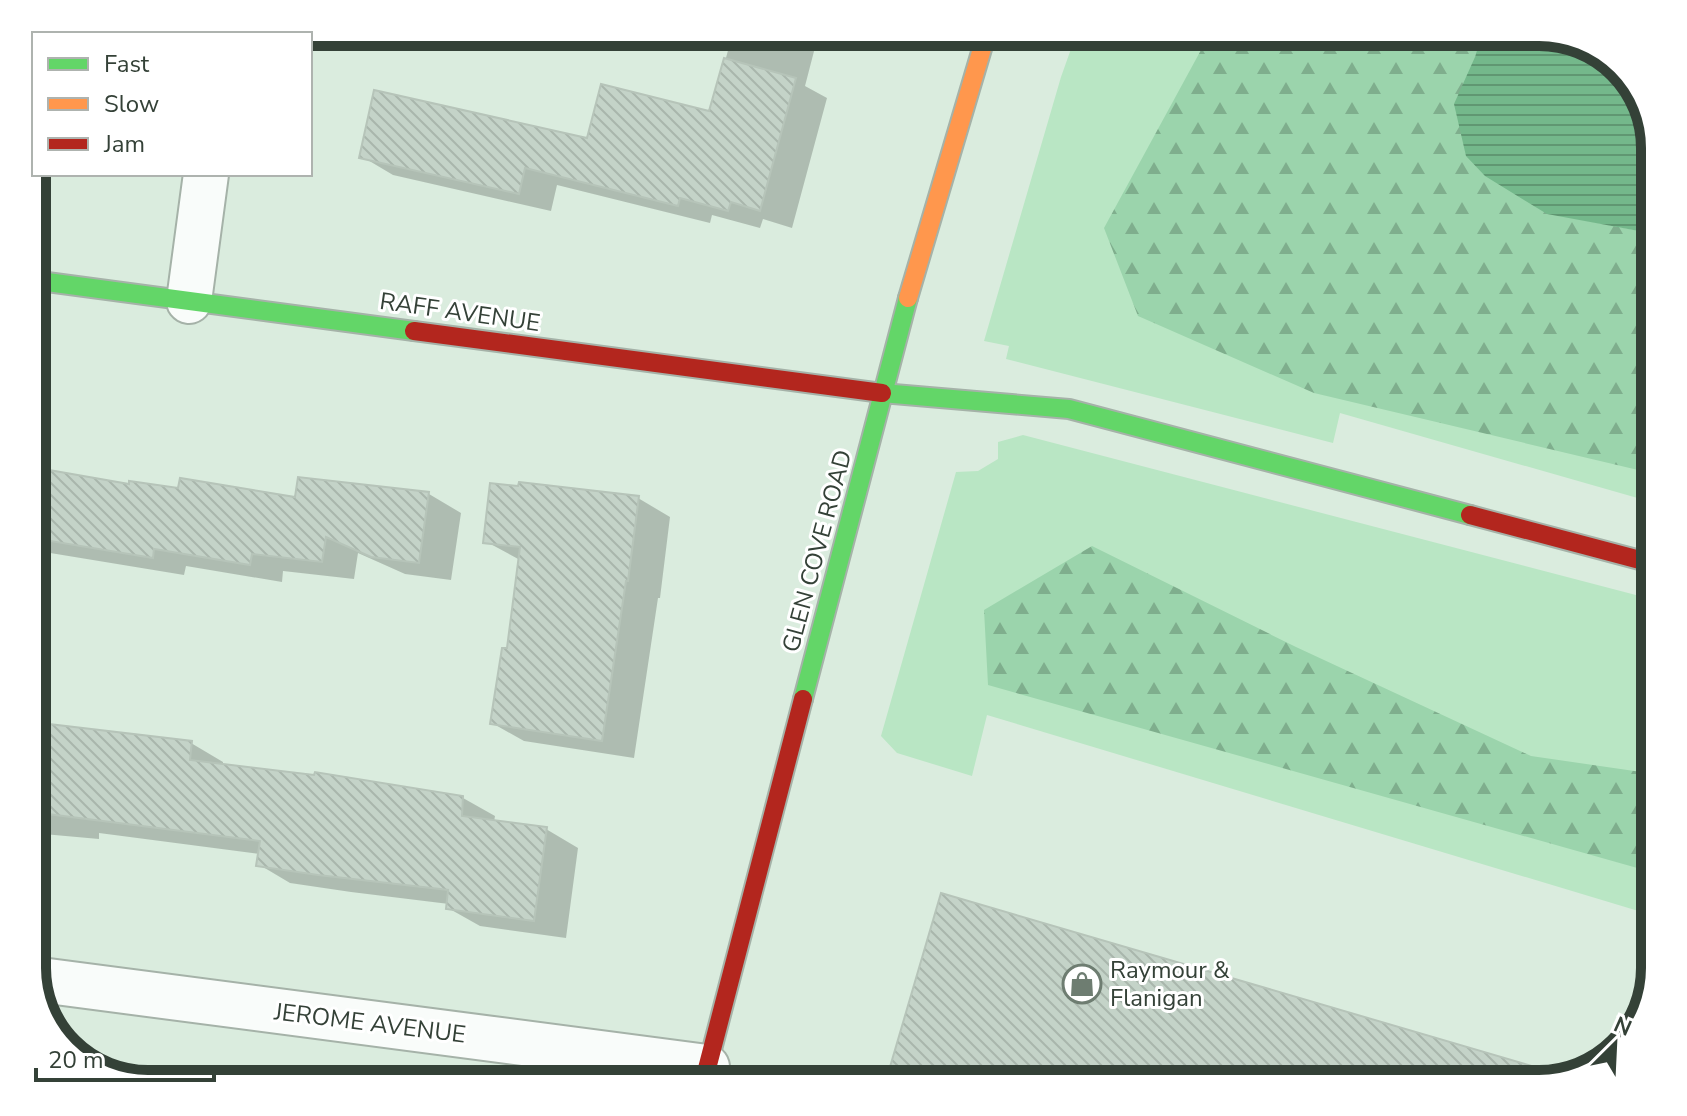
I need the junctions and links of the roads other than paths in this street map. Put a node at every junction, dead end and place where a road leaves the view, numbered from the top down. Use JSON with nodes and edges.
{"nodes":[{"id":1,"x":983,"y":46,"type":"edge"},
{"id":2,"x":206,"y":176,"type":"edge"},
{"id":3,"x":46,"y":282,"type":"edge"},
{"id":4,"x":189,"y":301,"type":"junction"},
{"id":5,"x":882,"y":393,"type":"junction"},
{"id":6,"x":1641,"y":560,"type":"edge"},
{"id":7,"x":47,"y":981,"type":"edge"},
{"id":8,"x":670,"y":1070,"type":"edge"},
{"id":9,"x":706,"y":1070,"type":"edge"}],
"edges":[{"from":1,"to":5,"type":"main road","name":"GLEN COVE ROAD"},
{"from":2,"to":4,"type":"street"},
{"from":3,"to":4,"type":"main road","name":"RAFF AVENUE"},
{"from":4,"to":5,"type":"main road","name":"RAFF AVENUE"},
{"from":5,"to":6,"type":"main road","name":"RAFF AVENUE"},
{"from":5,"to":9,"type":"main road","name":"GLEN COVE ROAD"},
{"from":7,"to":8,"type":"street","name":"JEROME AVENUE"}]}
